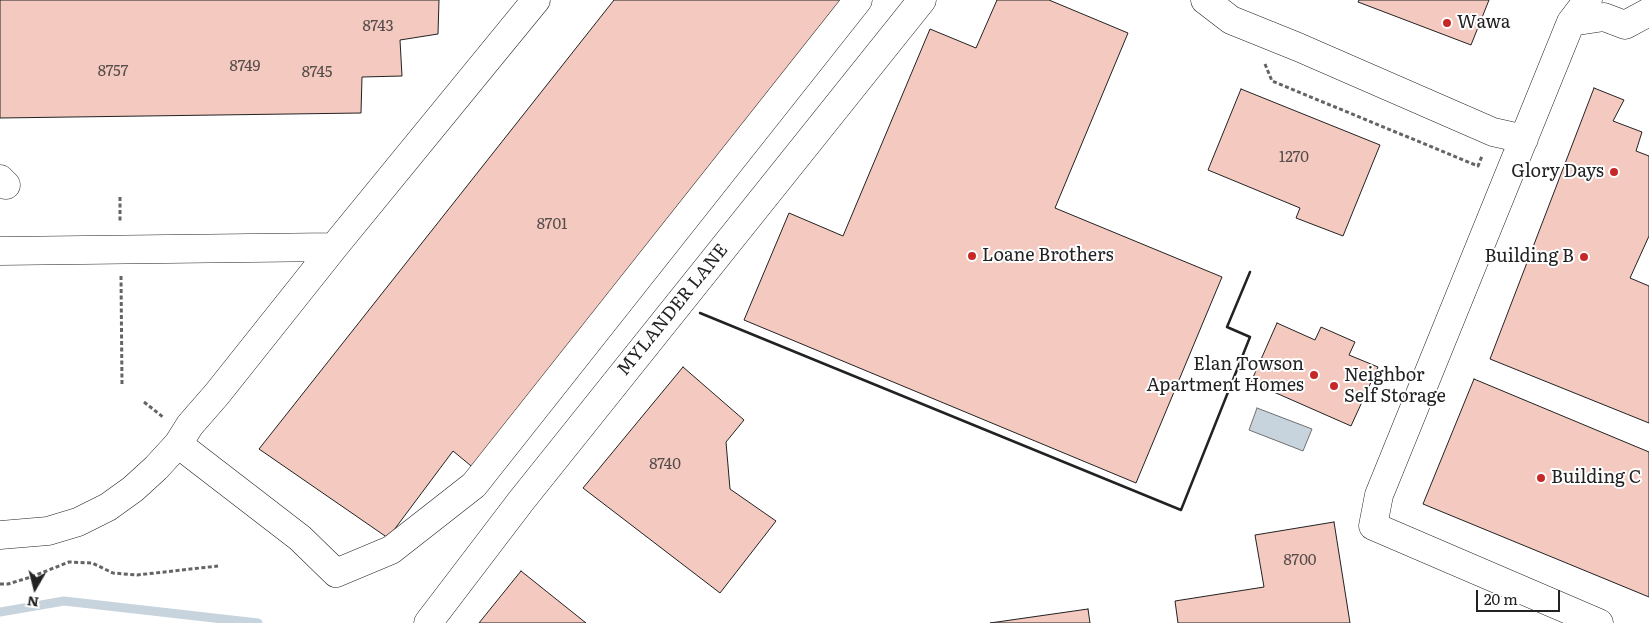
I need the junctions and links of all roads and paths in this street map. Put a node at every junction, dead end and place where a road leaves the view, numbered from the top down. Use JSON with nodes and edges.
{"nodes":[{"id":1,"x":536,"y":0,"type":"edge"},
{"id":2,"x":858,"y":0,"type":"edge"},
{"id":3,"x":922,"y":0,"type":"edge"},
{"id":4,"x":1205,"y":0,"type":"edge"},
{"id":5,"x":1588,"y":0,"type":"edge"},
{"id":6,"x":1649,"y":12,"type":"edge"},
{"id":7,"x":1571,"y":22,"type":"junction"},
{"id":8,"x":1264,"y":63,"type":"dead end"},
{"id":9,"x":1524,"y":138,"type":"junction"},
{"id":10,"x":1484,"y":151,"type":"dead end"},
{"id":11,"x":120,"y":197,"type":"dead end"},
{"id":12,"x":120,"y":223,"type":"dead end"},
{"id":13,"x":334,"y":247,"type":"junction"},
{"id":14,"x":0,"y":251,"type":"edge"},
{"id":15,"x":121,"y":275,"type":"dead end"},
{"id":16,"x":122,"y":384,"type":"dead end"},
{"id":17,"x":144,"y":402,"type":"dead end"},
{"id":18,"x":164,"y":418,"type":"dead end"},
{"id":19,"x":178,"y":444,"type":"junction"},
{"id":20,"x":0,"y":535,"type":"edge"},
{"id":21,"x":218,"y":566,"type":"dead end"},
{"id":22,"x":0,"y":584,"type":"edge"},
{"id":23,"x":428,"y":623,"type":"edge"},
{"id":24,"x":1599,"y":623,"type":"edge"}],
"edges":[{"from":1,"to":13,"type":"lane"},
{"from":2,"to":19,"type":"lane"},
{"from":3,"to":23,"type":"lane","name":"MYLANDER LANE"},
{"from":4,"to":9,"type":"lane"},
{"from":5,"to":7,"type":"lane"},
{"from":6,"to":7,"type":"lane"},
{"from":7,"to":9,"type":"lane"},
{"from":8,"to":10,"type":"path"},
{"from":9,"to":24,"type":"lane"},
{"from":11,"to":12,"type":"path"},
{"from":13,"to":14,"type":"lane"},
{"from":13,"to":19,"type":"lane"},
{"from":15,"to":16,"type":"path"},
{"from":17,"to":18,"type":"path"},
{"from":19,"to":20,"type":"lane"},
{"from":21,"to":22,"type":"path"}]}
